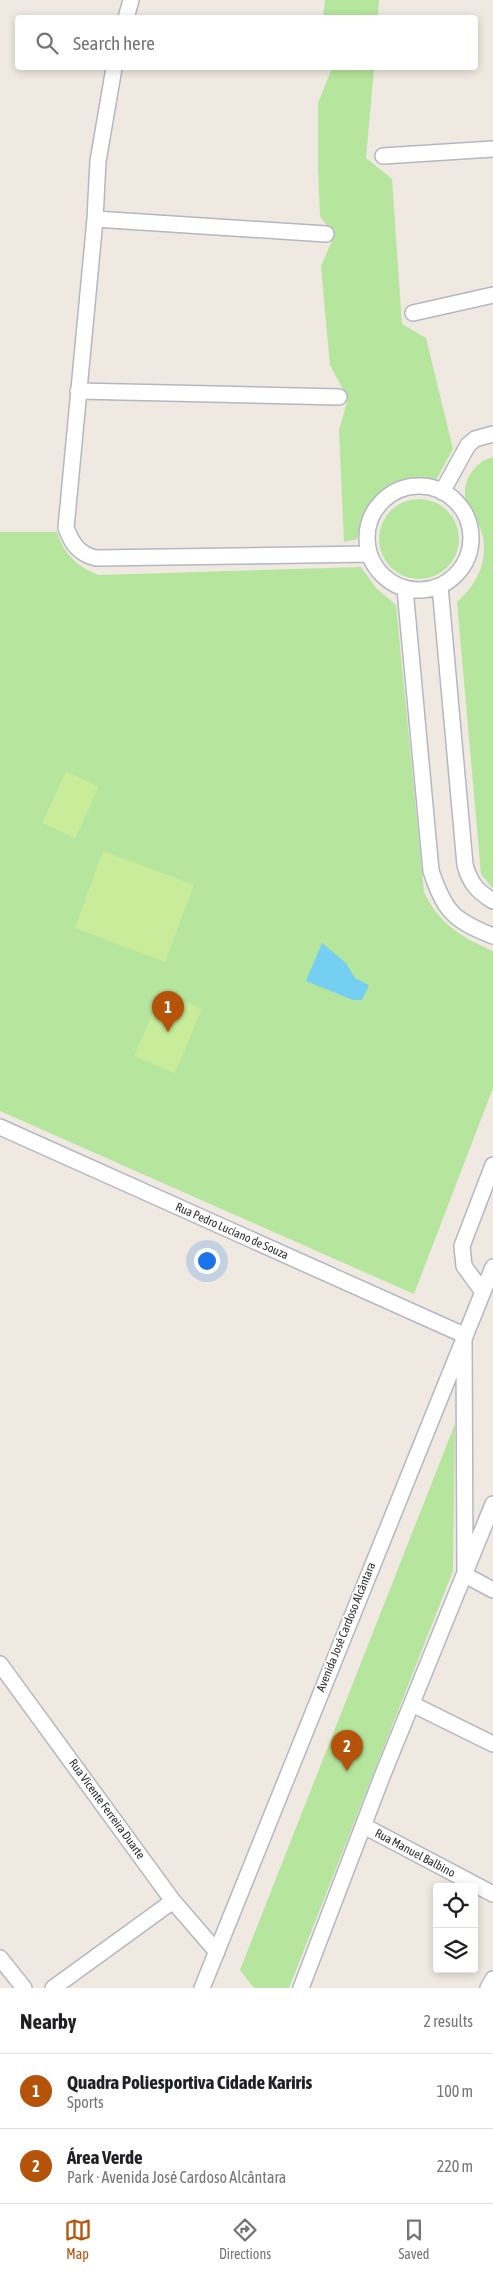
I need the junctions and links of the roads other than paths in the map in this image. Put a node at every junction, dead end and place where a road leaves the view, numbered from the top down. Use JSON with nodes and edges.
{"nodes":[{"id":1,"x":131,"y":0,"type":"edge"},
{"id":2,"x":127,"y":15,"type":"edge"},
{"id":3,"x":114,"y":70,"type":"edge"},
{"id":4,"x":493,"y":149,"type":"edge"},
{"id":5,"x":383,"y":156,"type":"dead end"},
{"id":6,"x":95,"y":219,"type":"junction"},
{"id":7,"x":326,"y":234,"type":"dead end"},
{"id":8,"x":493,"y":295,"type":"edge"},
{"id":9,"x":413,"y":313,"type":"dead end"},
{"id":10,"x":78,"y":391,"type":"junction"},
{"id":11,"x":339,"y":397,"type":"dead end"},
{"id":12,"x":493,"y":434,"type":"edge"},
{"id":13,"x":442,"y":492,"type":"junction"},
{"id":14,"x":369,"y":554,"type":"junction"},
{"id":15,"x":440,"y":586,"type":"junction"},
{"id":16,"x":405,"y":589,"type":"junction"},
{"id":17,"x":493,"y":901,"type":"edge"},
{"id":18,"x":493,"y":936,"type":"edge"},
{"id":19,"x":0,"y":1127,"type":"edge"},
{"id":20,"x":493,"y":1165,"type":"edge"},
{"id":21,"x":493,"y":1267,"type":"edge"},
{"id":22,"x":483,"y":1292,"type":"junction"},
{"id":23,"x":464,"y":1335,"type":"junction"},
{"id":24,"x":493,"y":1504,"type":"edge"},
{"id":25,"x":465,"y":1575,"type":"junction"},
{"id":26,"x":493,"y":1590,"type":"edge"},
{"id":27,"x":0,"y":1664,"type":"edge"},
{"id":28,"x":412,"y":1704,"type":"junction"},
{"id":29,"x":493,"y":1744,"type":"edge"},
{"id":30,"x":364,"y":1826,"type":"junction"},
{"id":31,"x":493,"y":1894,"type":"edge"},
{"id":32,"x":173,"y":1901,"type":"junction"},
{"id":33,"x":217,"y":1952,"type":"junction"},
{"id":34,"x":0,"y":1958,"type":"edge"},
{"id":35,"x":493,"y":1979,"type":"edge"},
{"id":36,"x":24,"y":1988,"type":"edge"},
{"id":37,"x":53,"y":1988,"type":"edge"},
{"id":38,"x":202,"y":1988,"type":"edge"},
{"id":39,"x":300,"y":1988,"type":"edge"},
{"id":40,"x":488,"y":1988,"type":"edge"}],
"edges":[{"from":1,"to":2,"type":"street"},
{"from":3,"to":6,"type":"street"},
{"from":4,"to":5,"type":"street"},
{"from":6,"to":7,"type":"street"},
{"from":6,"to":10,"type":"street"},
{"from":8,"to":9,"type":"street"},
{"from":10,"to":11,"type":"street"},
{"from":10,"to":14,"type":"street"},
{"from":12,"to":13,"type":"street"},
{"from":13,"to":14,"type":"street"},
{"from":13,"to":15,"type":"street"},
{"from":14,"to":16,"type":"street"},
{"from":15,"to":16,"type":"street"},
{"from":15,"to":17,"type":"street"},
{"from":16,"to":18,"type":"street"},
{"from":19,"to":23,"type":"street","name":"Rua Pedro Luciano de Souza"},
{"from":20,"to":22,"type":"street"},
{"from":21,"to":22,"type":"street","name":"Avenida José Cardoso Alcântara"},
{"from":22,"to":23,"type":"street","name":"Avenida José Cardoso Alcântara"},
{"from":23,"to":25,"type":"street"},
{"from":23,"to":33,"type":"street","name":"Avenida José Cardoso Alcântara"},
{"from":24,"to":25,"type":"street"},
{"from":25,"to":26,"type":"street"},
{"from":25,"to":28,"type":"street"},
{"from":27,"to":32,"type":"street","name":"Rua Vicente Ferreira Duarte"},
{"from":28,"to":29,"type":"street"},
{"from":28,"to":30,"type":"street"},
{"from":30,"to":31,"type":"street","name":"Rua Manuel Balbino"},
{"from":30,"to":39,"type":"street"},
{"from":32,"to":33,"type":"street","name":"Rua Vicente Ferreira Duarte"},
{"from":32,"to":37,"type":"street"},
{"from":33,"to":38,"type":"street","name":"Avenida José Cardoso Alcântara"},
{"from":34,"to":36,"type":"street"},
{"from":35,"to":40,"type":"street"}]}
